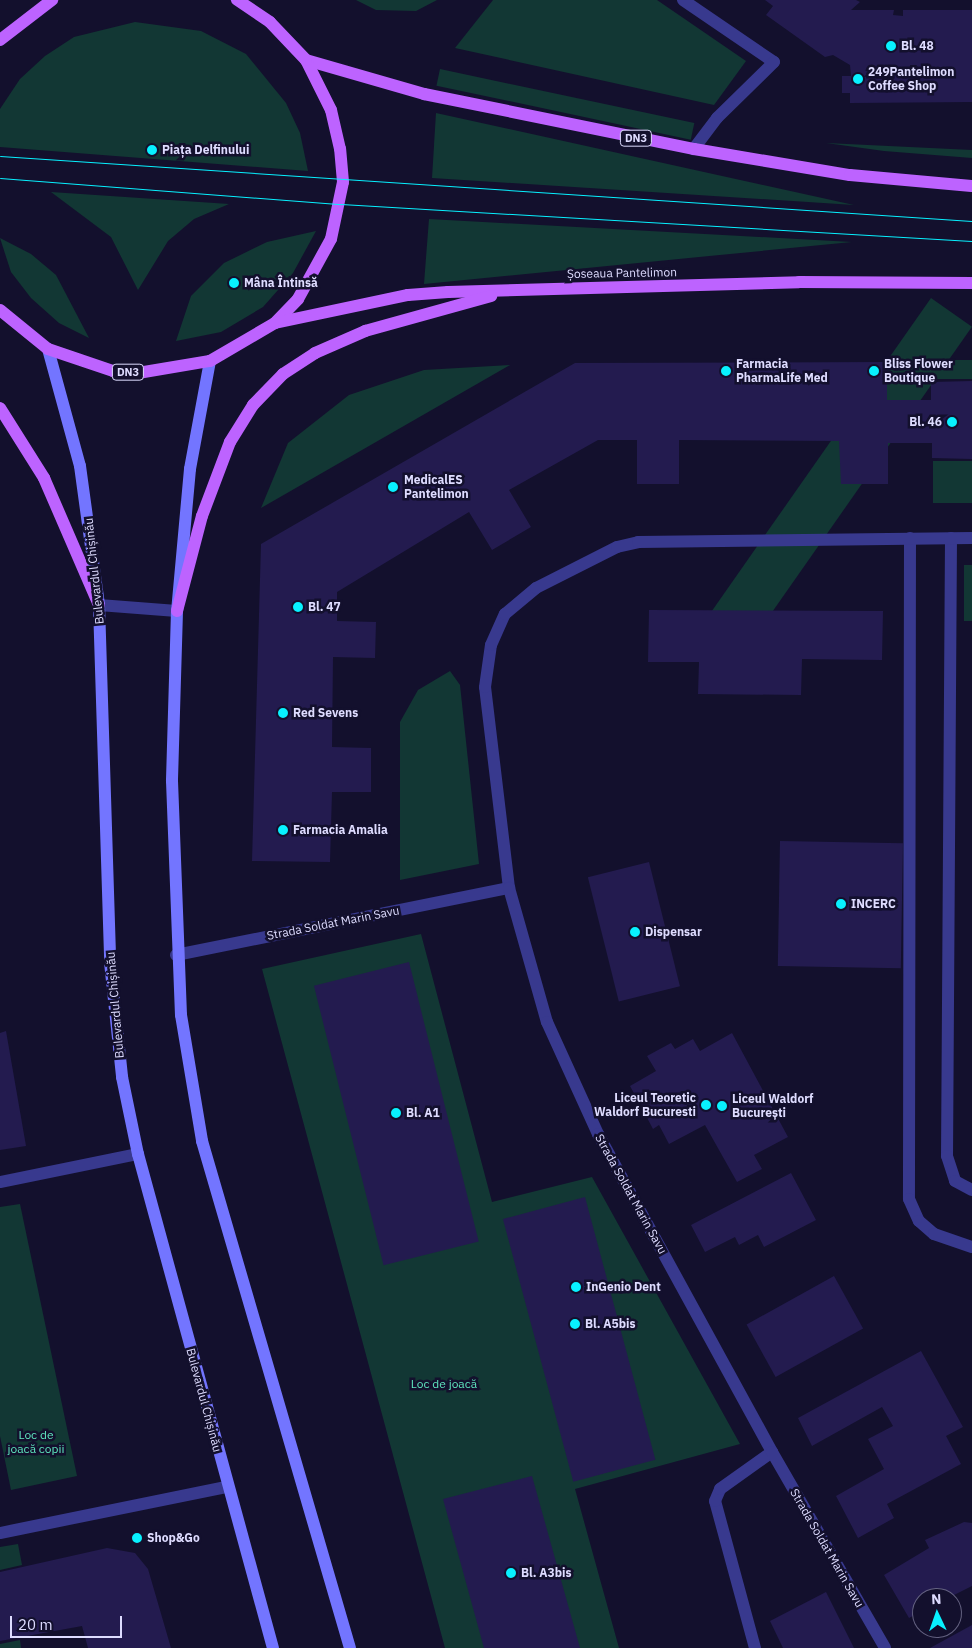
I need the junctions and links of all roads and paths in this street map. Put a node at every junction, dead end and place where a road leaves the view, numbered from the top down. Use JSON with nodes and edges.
{"nodes":[{"id":1,"x":52,"y":0,"type":"edge"},
{"id":2,"x":237,"y":0,"type":"edge"},
{"id":3,"x":252,"y":0,"type":"edge"},
{"id":4,"x":683,"y":0,"type":"edge"},
{"id":5,"x":258,"y":13,"type":"junction"},
{"id":6,"x":0,"y":40,"type":"edge"},
{"id":7,"x":306,"y":60,"type":"junction"},
{"id":8,"x":694,"y":149,"type":"junction"},
{"id":9,"x":972,"y":186,"type":"edge"},
{"id":10,"x":972,"y":283,"type":"edge"},
{"id":11,"x":529,"y":288,"type":"junction"},
{"id":12,"x":0,"y":310,"type":"edge"},
{"id":13,"x":275,"y":323,"type":"junction"},
{"id":14,"x":48,"y":349,"type":"junction"},
{"id":15,"x":210,"y":361,"type":"junction"},
{"id":16,"x":0,"y":408,"type":"edge"},
{"id":17,"x":910,"y":538,"type":"junction"},
{"id":18,"x":951,"y":538,"type":"junction"},
{"id":19,"x":972,"y":538,"type":"edge"},
{"id":20,"x":99,"y":606,"type":"junction"},
{"id":21,"x":177,"y":611,"type":"junction"},
{"id":22,"x":509,"y":888,"type":"junction"},
{"id":23,"x":176,"y":955,"type":"junction"},
{"id":24,"x":138,"y":1154,"type":"junction"},
{"id":25,"x":0,"y":1182,"type":"edge"},
{"id":26,"x":972,"y":1190,"type":"edge"},
{"id":27,"x":972,"y":1247,"type":"edge"},
{"id":28,"x":772,"y":1452,"type":"junction"},
{"id":29,"x":227,"y":1487,"type":"junction"},
{"id":30,"x":0,"y":1533,"type":"edge"},
{"id":31,"x":273,"y":1648,"type":"edge"},
{"id":32,"x":350,"y":1648,"type":"edge"},
{"id":33,"x":755,"y":1648,"type":"edge"},
{"id":34,"x":885,"y":1648,"type":"edge"}],
"edges":[{"from":1,"to":6,"type":"main road"},
{"from":2,"to":5,"type":"main road","number":"DN3"},
{"from":3,"to":5,"type":"main road"},
{"from":4,"to":8,"type":"street"},
{"from":5,"to":7,"type":"main road","number":"DN3"},
{"from":7,"to":8,"type":"main road","number":"DN3"},
{"from":7,"to":13,"type":"main road","number":"DN3"},
{"from":8,"to":9,"type":"main road","number":"DN3"},
{"from":10,"to":11,"type":"main road","name":"Șoseaua Pantelimon","number":"DN3"},
{"from":11,"to":13,"type":"main road","name":"Șoseaua Pantelimon","number":"DN3"},
{"from":11,"to":21,"type":"main road"},
{"from":12,"to":14,"type":"main road","number":"DN3"},
{"from":13,"to":15,"type":"main road","number":"DN3"},
{"from":14,"to":15,"type":"main road","number":"DN3"},
{"from":14,"to":20,"type":"main road","name":"Bulevardul Chișinău"},
{"from":15,"to":21,"type":"main road"},
{"from":16,"to":20,"type":"main road"},
{"from":17,"to":18,"type":"street"},
{"from":17,"to":22,"type":"street"},
{"from":17,"to":27,"type":"street"},
{"from":18,"to":19,"type":"street"},
{"from":18,"to":26,"type":"street"},
{"from":20,"to":21,"type":"street"},
{"from":20,"to":24,"type":"main road","name":"Bulevardul Chișinău"},
{"from":21,"to":23,"type":"main road"},
{"from":22,"to":23,"type":"street","name":"Strada Soldat Marin Savu"},
{"from":22,"to":28,"type":"street","name":"Strada Soldat Marin Savu"},
{"from":23,"to":32,"type":"main road"},
{"from":24,"to":25,"type":"street"},
{"from":24,"to":29,"type":"main road","name":"Bulevardul Chișinău"},
{"from":28,"to":33,"type":"street"},
{"from":28,"to":34,"type":"street","name":"Strada Soldat Marin Savu"},
{"from":29,"to":30,"type":"street"},
{"from":29,"to":31,"type":"main road","name":"Bulevardul Chișinău"}]}
